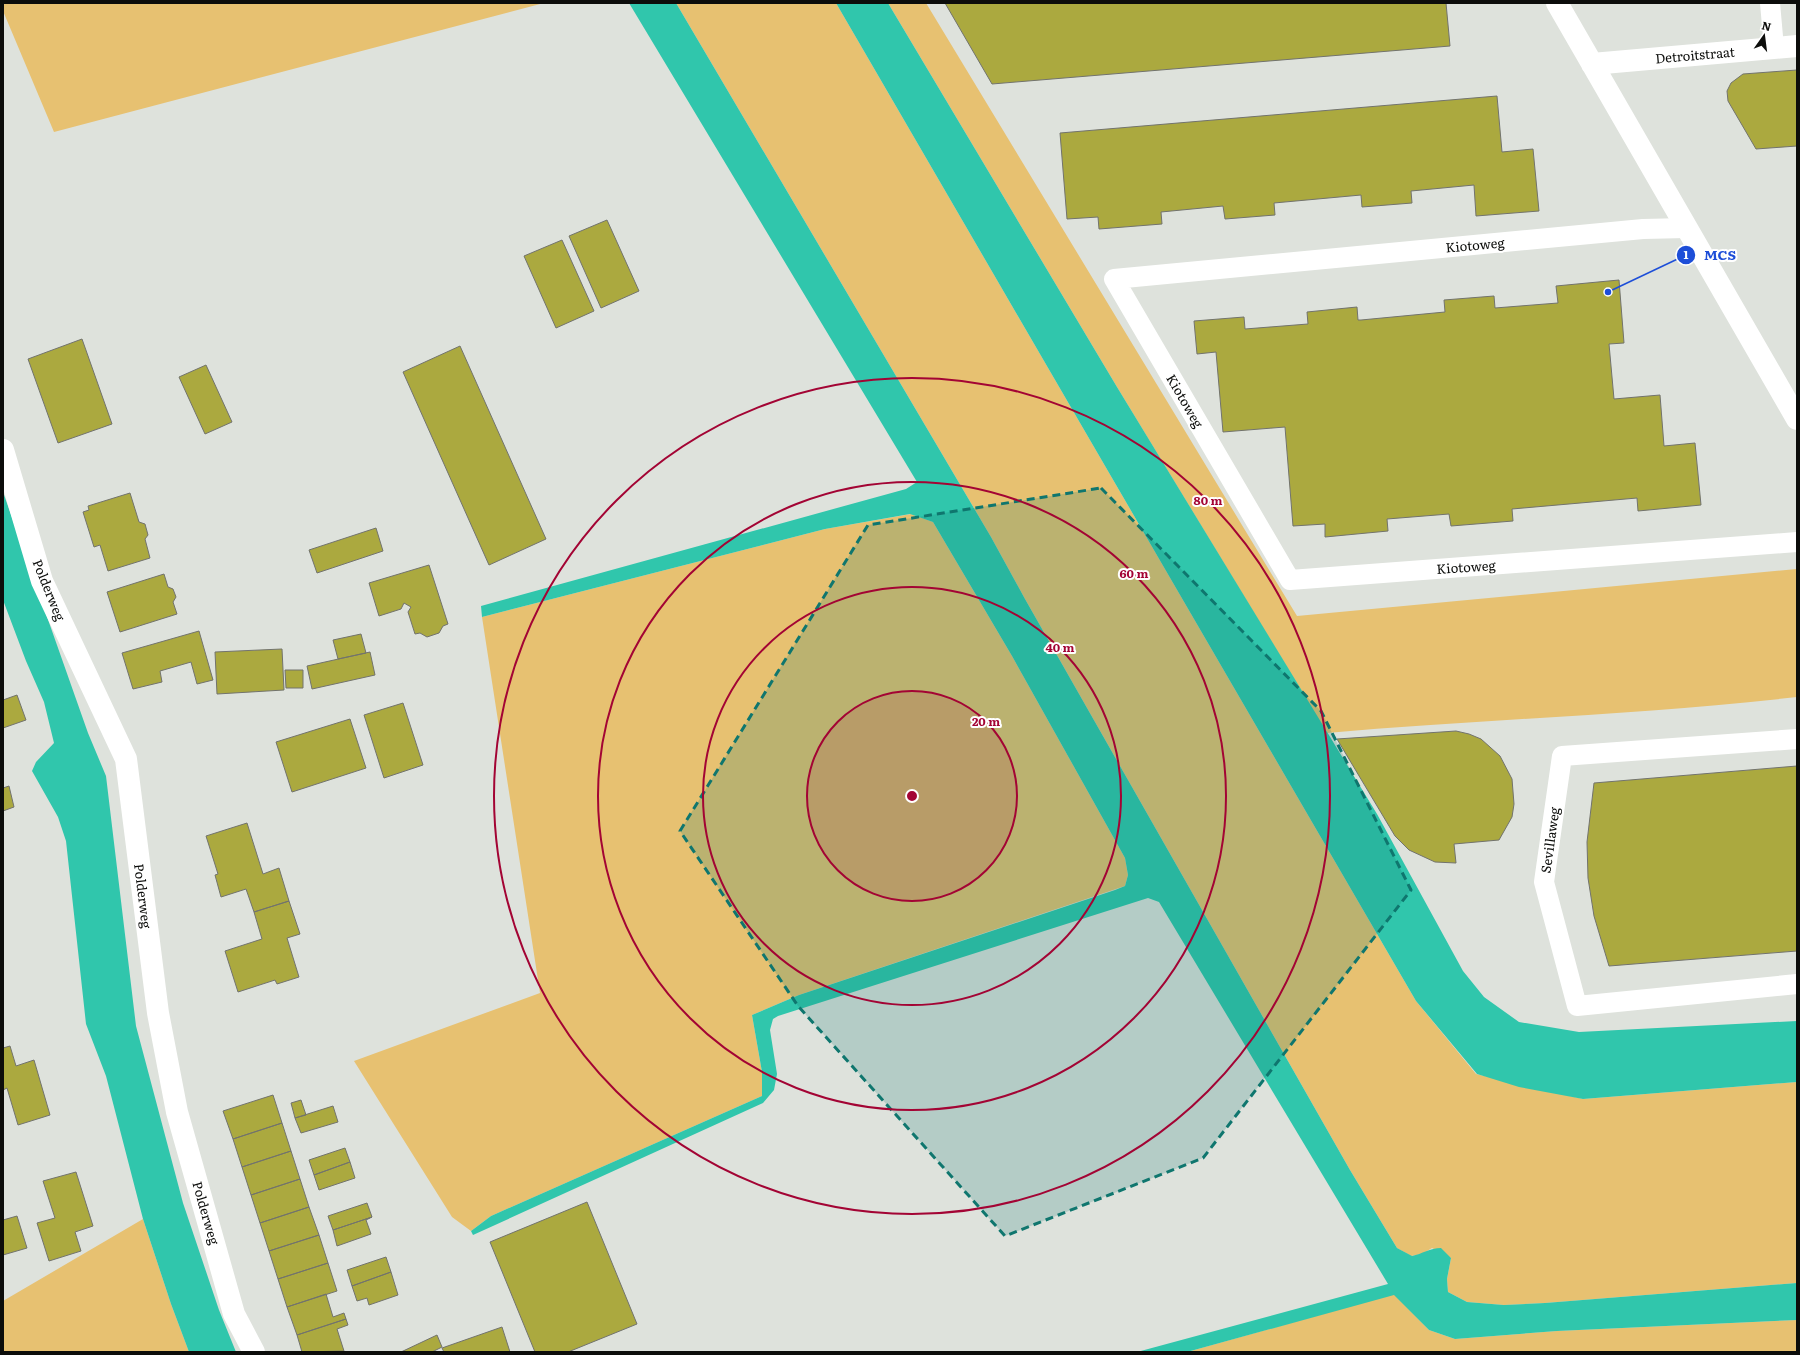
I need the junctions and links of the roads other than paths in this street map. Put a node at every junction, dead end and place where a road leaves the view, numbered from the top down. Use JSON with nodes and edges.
{"nodes":[{"id":1,"x":1558,"y":3,"type":"edge"},
{"id":2,"x":1770,"y":3,"type":"edge"},
{"id":3,"x":1797,"y":46,"type":"edge"},
{"id":4,"x":1774,"y":48,"type":"junction"},
{"id":5,"x":1592,"y":64,"type":"junction"},
{"id":6,"x":1686,"y":228,"type":"junction"},
{"id":7,"x":1797,"y":420,"type":"edge"},
{"id":8,"x":3,"y":450,"type":"edge"},
{"id":9,"x":1797,"y":542,"type":"edge"},
{"id":10,"x":1797,"y":739,"type":"edge"},
{"id":11,"x":1797,"y":984,"type":"edge"},
{"id":12,"x":254,"y":1352,"type":"edge"}],
"edges":[{"from":1,"to":5,"type":"street"},
{"from":2,"to":4,"type":"lane"},
{"from":3,"to":4,"type":"street","name":"Detroitstraat"},
{"from":4,"to":5,"type":"street","name":"Detroitstraat"},
{"from":5,"to":6,"type":"street"},
{"from":6,"to":7,"type":"street"},
{"from":6,"to":9,"type":"lane","name":"Kiotoweg"},
{"from":8,"to":12,"type":"street","name":"Polderweg"},
{"from":10,"to":11,"type":"lane","name":"Sevillaweg"}]}
